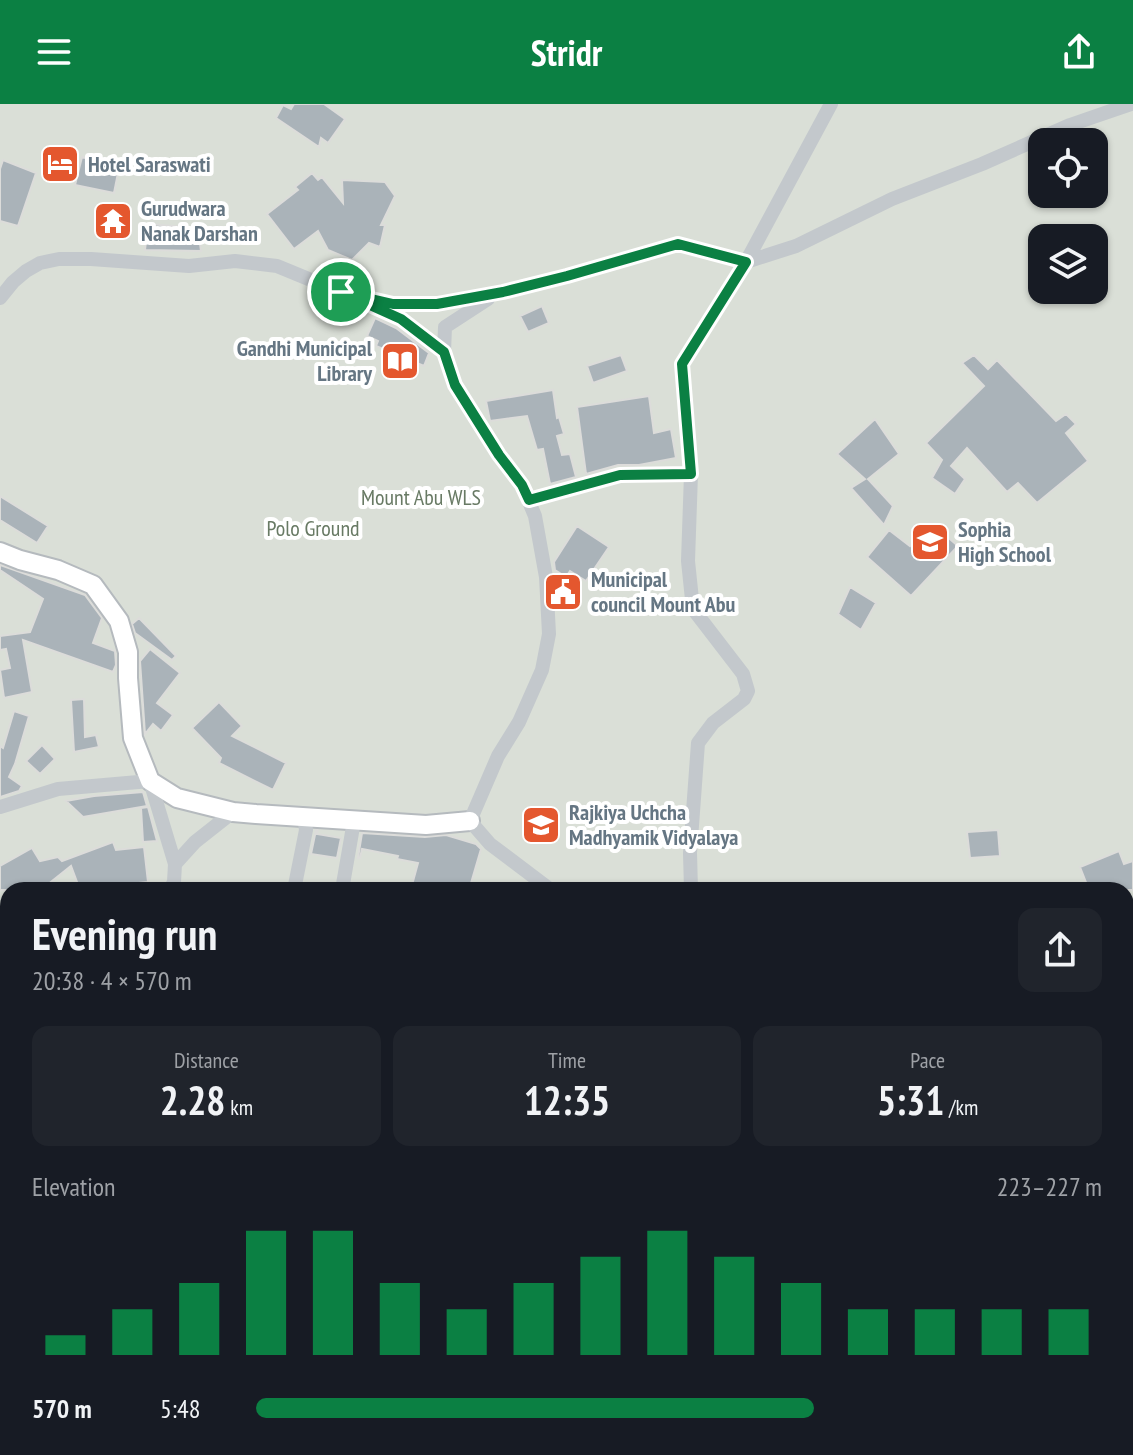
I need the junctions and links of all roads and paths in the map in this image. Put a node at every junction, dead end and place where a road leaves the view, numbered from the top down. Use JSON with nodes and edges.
{"nodes":[{"id":1,"x":831,"y":104,"type":"edge"},
{"id":2,"x":1131,"y":104,"type":"edge"},
{"id":3,"x":746,"y":262,"type":"junction"},
{"id":4,"x":341,"y":292,"type":"junction"},
{"id":5,"x":503,"y":292,"type":"junction"},
{"id":6,"x":0,"y":298,"type":"edge"},
{"id":7,"x":444,"y":352,"type":"junction"},
{"id":8,"x":691,"y":474,"type":"junction"},
{"id":9,"x":529,"y":500,"type":"junction"},
{"id":10,"x":0,"y":552,"type":"edge"},
{"id":11,"x":150,"y":781,"type":"junction"},
{"id":12,"x":0,"y":807,"type":"edge"},
{"id":13,"x":233,"y":812,"type":"junction"},
{"id":14,"x":304,"y":817,"type":"junction"},
{"id":15,"x":354,"y":821,"type":"junction"},
{"id":16,"x":470,"y":821,"type":"junction"},
{"id":17,"x":175,"y":864,"type":"junction"},
{"id":18,"x":174,"y":882,"type":"edge"},
{"id":19,"x":296,"y":882,"type":"edge"},
{"id":20,"x":343,"y":882,"type":"edge"},
{"id":21,"x":540,"y":882,"type":"edge"},
{"id":22,"x":691,"y":882,"type":"edge"}],
"edges":[{"from":1,"to":3,"type":"street"},
{"from":2,"to":3,"type":"street"},
{"from":3,"to":5,"type":"street"},
{"from":3,"to":8,"type":"street"},
{"from":4,"to":5,"type":"street"},
{"from":4,"to":6,"type":"street"},
{"from":4,"to":7,"type":"street"},
{"from":5,"to":7,"type":"street"},
{"from":7,"to":9,"type":"street"},
{"from":8,"to":9,"type":"street"},
{"from":8,"to":22,"type":"street"},
{"from":9,"to":16,"type":"street"},
{"from":10,"to":11,"type":"main road"},
{"from":11,"to":12,"type":"street"},
{"from":11,"to":13,"type":"main road"},
{"from":11,"to":17,"type":"street"},
{"from":13,"to":14,"type":"main road"},
{"from":13,"to":17,"type":"street"},
{"from":14,"to":15,"type":"main road"},
{"from":14,"to":19,"type":"street"},
{"from":15,"to":16,"type":"main road"},
{"from":15,"to":20,"type":"street"},
{"from":16,"to":21,"type":"street"},
{"from":17,"to":18,"type":"street"}]}
